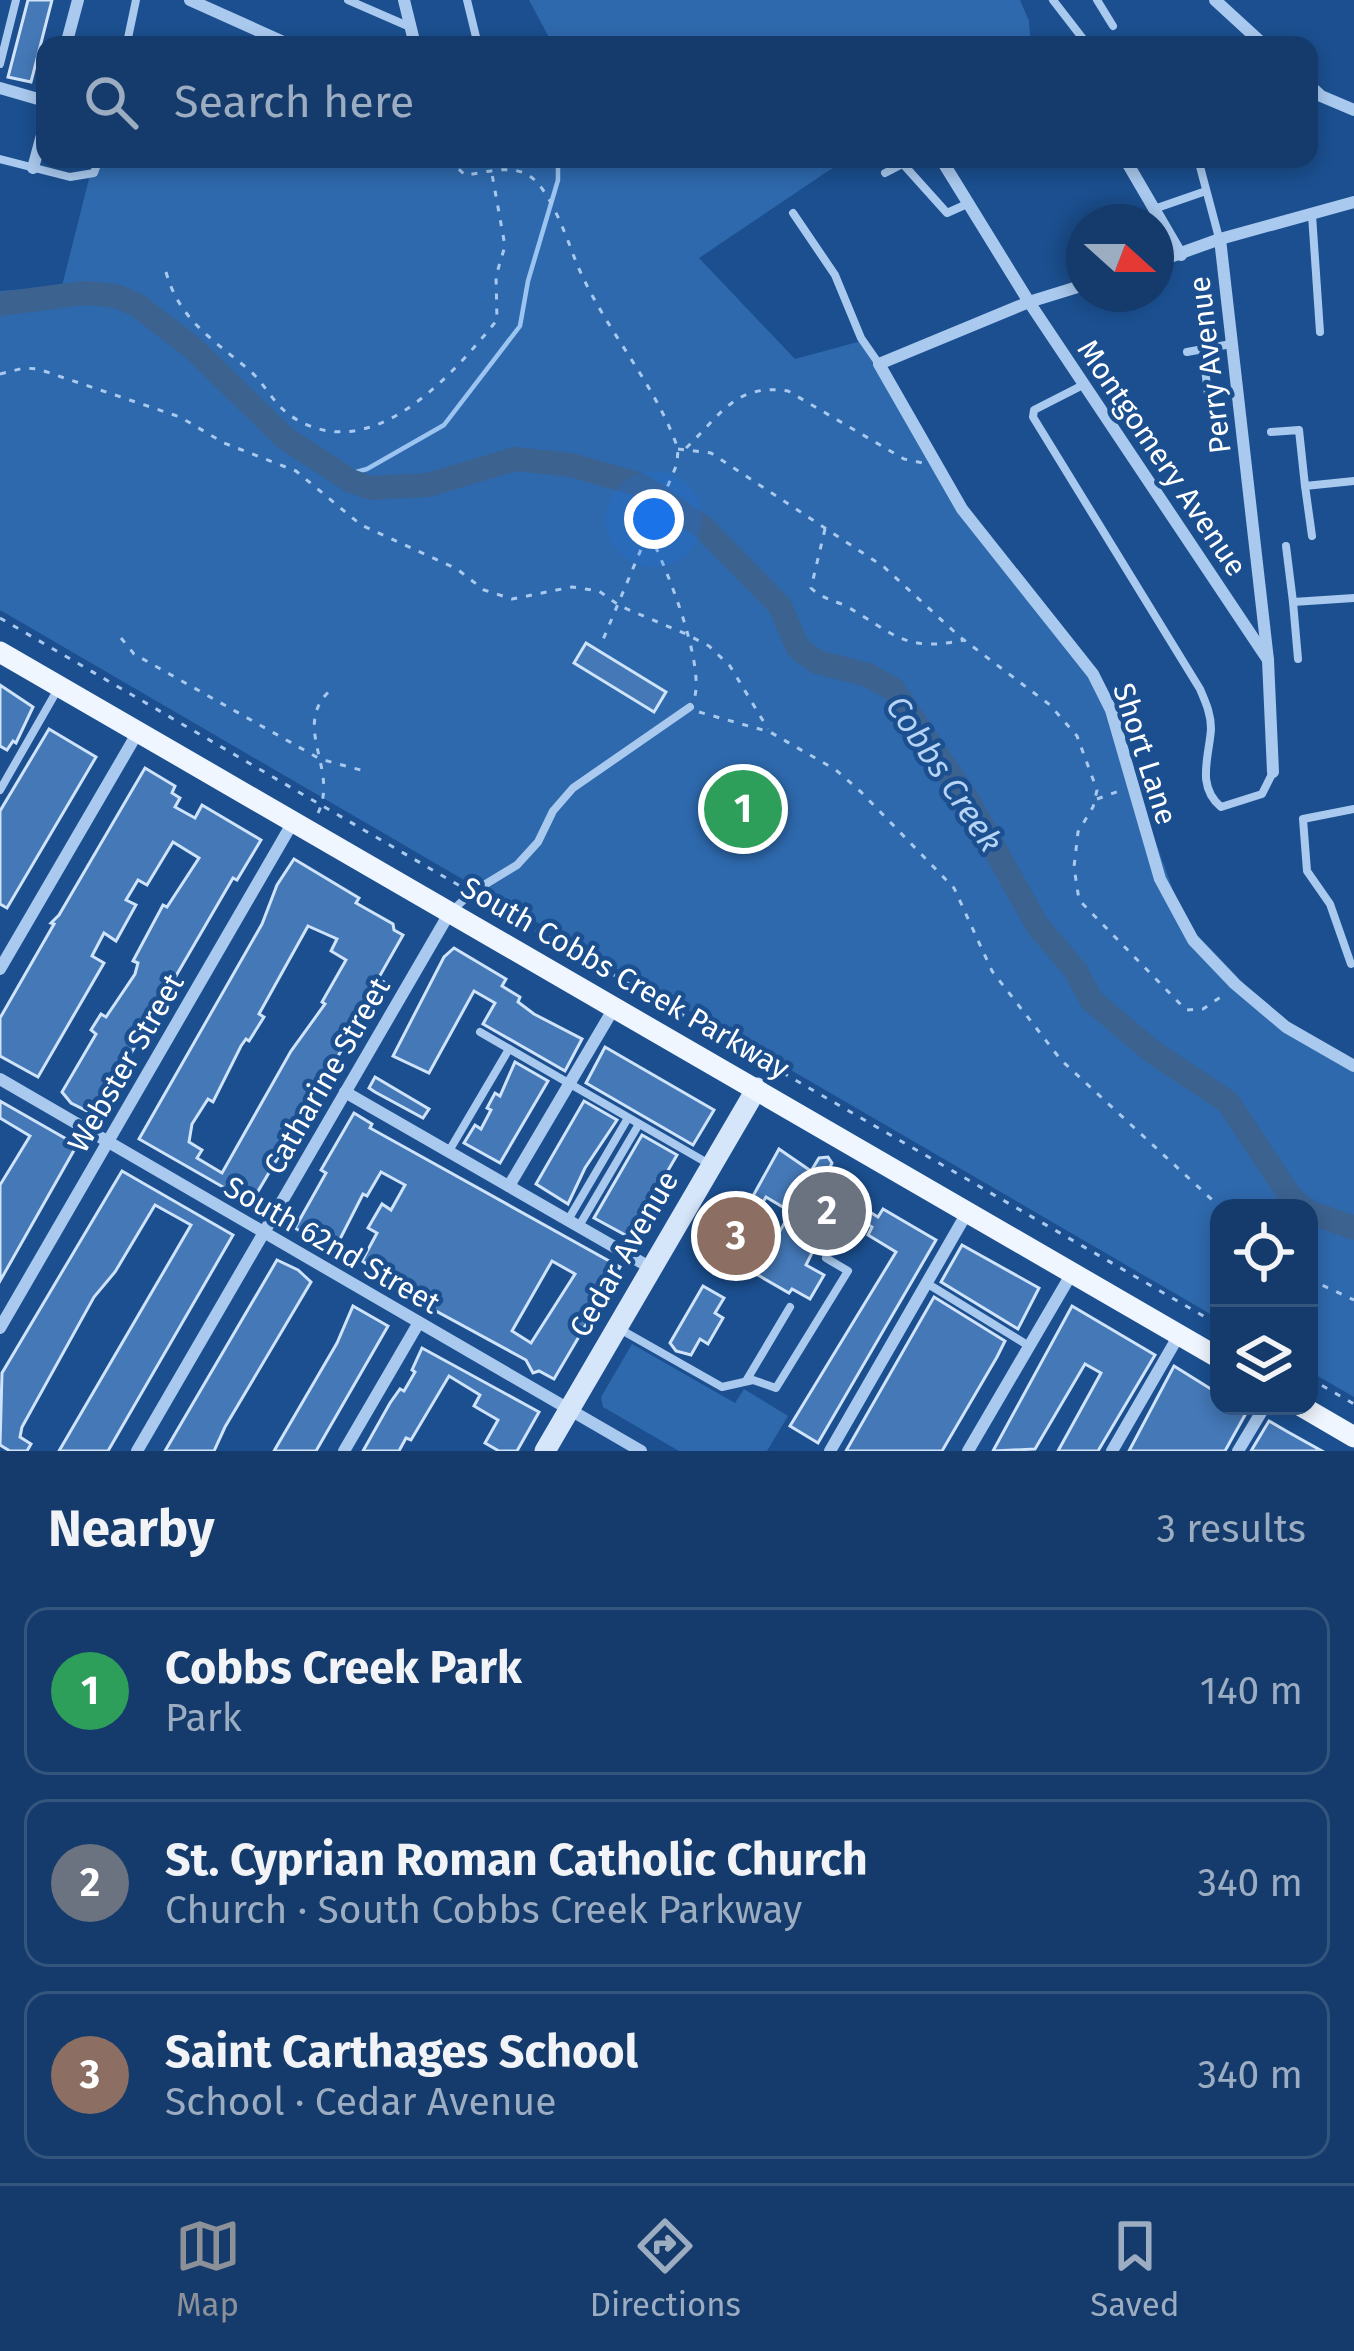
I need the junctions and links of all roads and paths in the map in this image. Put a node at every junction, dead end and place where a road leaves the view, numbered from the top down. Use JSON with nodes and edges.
{"nodes":[{"id":1,"x":16,"y":0,"type":"edge"},
{"id":2,"x":78,"y":0,"type":"edge"},
{"id":3,"x":136,"y":0,"type":"edge"},
{"id":4,"x":190,"y":0,"type":"edge"},
{"id":5,"x":348,"y":0,"type":"edge"},
{"id":6,"x":404,"y":0,"type":"edge"},
{"id":7,"x":467,"y":0,"type":"edge"},
{"id":8,"x":1053,"y":0,"type":"edge"},
{"id":9,"x":1097,"y":0,"type":"edge"},
{"id":10,"x":1215,"y":0,"type":"edge"},
{"id":11,"x":1113,"y":26,"type":"dead end"},
{"id":12,"x":410,"y":27,"type":"junction"},
{"id":13,"x":68,"y":36,"type":"edge"},
{"id":14,"x":128,"y":36,"type":"edge"},
{"id":15,"x":270,"y":36,"type":"edge"},
{"id":16,"x":412,"y":36,"type":"edge"},
{"id":17,"x":476,"y":36,"type":"edge"},
{"id":18,"x":1081,"y":36,"type":"edge"},
{"id":19,"x":1254,"y":36,"type":"edge"},
{"id":20,"x":0,"y":64,"type":"edge"},
{"id":21,"x":0,"y":88,"type":"edge"},
{"id":22,"x":1318,"y":94,"type":"edge"},
{"id":23,"x":36,"y":98,"type":"edge"},
{"id":24,"x":1354,"y":110,"type":"edge"},
{"id":25,"x":36,"y":157,"type":"edge"},
{"id":26,"x":0,"y":159,"type":"edge"},
{"id":27,"x":33,"y":168,"type":"junction"},
{"id":28,"x":96,"y":168,"type":"edge"},
{"id":29,"x":454,"y":168,"type":"edge"},
{"id":30,"x":895,"y":168,"type":"edge"},
{"id":31,"x":913,"y":168,"type":"edge"},
{"id":32,"x":951,"y":168,"type":"edge"},
{"id":33,"x":1130,"y":168,"type":"edge"},
{"id":34,"x":1200,"y":168,"type":"edge"},
{"id":35,"x":491,"y":172,"type":"junction"},
{"id":36,"x":885,"y":173,"type":"dead end"},
{"id":37,"x":1206,"y":191,"type":"junction"},
{"id":38,"x":1354,"y":202,"type":"edge"},
{"id":39,"x":968,"y":203,"type":"junction"},
{"id":40,"x":1151,"y":204,"type":"edge"},
{"id":41,"x":1168,"y":204,"type":"edge"},
{"id":42,"x":793,"y":213,"type":"dead end"},
{"id":43,"x":1312,"y":214,"type":"junction"},
{"id":44,"x":1220,"y":239,"type":"junction"},
{"id":45,"x":1174,"y":244,"type":"edge"},
{"id":46,"x":1180,"y":255,"type":"junction"},
{"id":47,"x":1174,"y":257,"type":"edge"},
{"id":48,"x":166,"y":272,"type":"dead end"},
{"id":49,"x":1066,"y":290,"type":"edge"},
{"id":50,"x":1029,"y":302,"type":"junction"},
{"id":51,"x":1321,"y":332,"type":"dead end"},
{"id":52,"x":1231,"y":344,"type":"junction"},
{"id":53,"x":1203,"y":349,"type":"junction"},
{"id":54,"x":1187,"y":352,"type":"dead end"},
{"id":55,"x":879,"y":364,"type":"junction"},
{"id":56,"x":0,"y":374,"type":"edge"},
{"id":57,"x":1084,"y":384,"type":"junction"},
{"id":58,"x":1208,"y":395,"type":"dead end"},
{"id":59,"x":1271,"y":432,"type":"dead end"},
{"id":60,"x":682,"y":449,"type":"junction"},
{"id":61,"x":934,"y":465,"type":"junction"},
{"id":62,"x":1354,"y":482,"type":"edge"},
{"id":63,"x":1306,"y":486,"type":"junction"},
{"id":64,"x":826,"y":527,"type":"junction"},
{"id":65,"x":650,"y":530,"type":"junction"},
{"id":66,"x":1312,"y":536,"type":"dead end"},
{"id":67,"x":1286,"y":546,"type":"dead end"},
{"id":68,"x":1354,"y":598,"type":"edge"},
{"id":69,"x":1293,"y":602,"type":"junction"},
{"id":70,"x":620,"y":606,"type":"junction"},
{"id":71,"x":0,"y":618,"type":"edge"},
{"id":72,"x":686,"y":634,"type":"junction"},
{"id":73,"x":121,"y":638,"type":"dead end"},
{"id":74,"x":964,"y":640,"type":"junction"},
{"id":75,"x":602,"y":642,"type":"dead end"},
{"id":76,"x":0,"y":652,"type":"edge"},
{"id":77,"x":1298,"y":659,"type":"dead end"},
{"id":78,"x":1268,"y":660,"type":"junction"},
{"id":79,"x":60,"y":686,"type":"junction"},
{"id":80,"x":334,"y":688,"type":"dead end"},
{"id":81,"x":690,"y":707,"type":"joint"},
{"id":82,"x":710,"y":718,"type":"dead end"},
{"id":83,"x":138,"y":732,"type":"junction"},
{"id":84,"x":770,"y":732,"type":"junction"},
{"id":85,"x":320,"y":759,"type":"junction"},
{"id":86,"x":368,"y":772,"type":"dead end"},
{"id":87,"x":1273,"y":772,"type":"joint"},
{"id":88,"x":1133,"y":787,"type":"junction"},
{"id":89,"x":0,"y":790,"type":"edge"},
{"id":90,"x":1095,"y":799,"type":"junction"},
{"id":91,"x":322,"y":806,"type":"junction"},
{"id":92,"x":1354,"y":809,"type":"edge"},
{"id":93,"x":301,"y":826,"type":"junction"},
{"id":94,"x":471,"y":892,"type":"junction"},
{"id":95,"x":450,"y":912,"type":"junction"},
{"id":96,"x":1351,"y":964,"type":"dead end"},
{"id":97,"x":0,"y":969,"type":"edge"},
{"id":98,"x":1235,"y":984,"type":"junction"},
{"id":99,"x":614,"y":1008,"type":"junction"},
{"id":100,"x":480,"y":1032,"type":"dead end"},
{"id":101,"x":509,"y":1049,"type":"junction"},
{"id":102,"x":1354,"y":1066,"type":"edge"},
{"id":103,"x":0,"y":1078,"type":"edge"},
{"id":104,"x":569,"y":1084,"type":"junction"},
{"id":105,"x":757,"y":1088,"type":"junction"},
{"id":106,"x":345,"y":1092,"type":"junction"},
{"id":107,"x":628,"y":1118,"type":"junction"},
{"id":108,"x":638,"y":1124,"type":"junction"},
{"id":109,"x":108,"y":1142,"type":"junction"},
{"id":110,"x":448,"y":1152,"type":"junction"},
{"id":111,"x":710,"y":1165,"type":"junction"},
{"id":112,"x":509,"y":1186,"type":"junction"},
{"id":113,"x":1211,"y":1199,"type":"edge"},
{"id":114,"x":968,"y":1211,"type":"junction"},
{"id":115,"x":573,"y":1223,"type":"junction"},
{"id":116,"x":263,"y":1234,"type":"junction"},
{"id":117,"x":826,"y":1258,"type":"dead end"},
{"id":118,"x":651,"y":1268,"type":"junction"},
{"id":119,"x":1072,"y":1273,"type":"junction"},
{"id":120,"x":927,"y":1283,"type":"junction"},
{"id":121,"x":1318,"y":1283,"type":"edge"},
{"id":122,"x":1354,"y":1300,"type":"edge"},
{"id":123,"x":790,"y":1307,"type":"dead end"},
{"id":124,"x":1210,"y":1320,"type":"edge"},
{"id":125,"x":418,"y":1324,"type":"junction"},
{"id":126,"x":617,"y":1327,"type":"junction"},
{"id":127,"x":0,"y":1328,"type":"edge"},
{"id":128,"x":1179,"y":1335,"type":"junction"},
{"id":129,"x":1029,"y":1346,"type":"junction"},
{"id":130,"x":1210,"y":1353,"type":"edge"},
{"id":131,"x":746,"y":1382,"type":"junction"},
{"id":132,"x":1318,"y":1383,"type":"edge"},
{"id":133,"x":1354,"y":1404,"type":"edge"},
{"id":134,"x":570,"y":1409,"type":"junction"},
{"id":135,"x":1259,"y":1415,"type":"edge"},
{"id":136,"x":1316,"y":1415,"type":"edge"},
{"id":137,"x":1354,"y":1437,"type":"edge"},
{"id":138,"x":137,"y":1451,"type":"edge"},
{"id":139,"x":344,"y":1451,"type":"edge"},
{"id":140,"x":545,"y":1451,"type":"edge"},
{"id":141,"x":640,"y":1451,"type":"edge"},
{"id":142,"x":830,"y":1451,"type":"edge"},
{"id":143,"x":968,"y":1451,"type":"edge"},
{"id":144,"x":1112,"y":1451,"type":"edge"},
{"id":145,"x":1238,"y":1451,"type":"edge"}],
"edges":[{"from":1,"to":20,"type":"lane"},
{"from":2,"to":13,"type":"street"},
{"from":3,"to":14,"type":"lane"},
{"from":4,"to":15,"type":"street"},
{"from":5,"to":12,"type":"lane"},
{"from":6,"to":12,"type":"street"},
{"from":7,"to":17,"type":"lane"},
{"from":8,"to":18,"type":"lane"},
{"from":9,"to":11,"type":"lane"},
{"from":10,"to":19,"type":"street"},
{"from":12,"to":16,"type":"street"},
{"from":21,"to":23,"type":"street"},
{"from":22,"to":24,"type":"street"},
{"from":25,"to":27,"type":"street"},
{"from":26,"to":27,"type":"lane"},
{"from":27,"to":28,"type":"lane"},
{"from":29,"to":35,"type":"path"},
{"from":30,"to":36,"type":"lane"},
{"from":31,"to":39,"type":"lane"},
{"from":32,"to":39,"type":"street","name":"Montgomery Avenue"},
{"from":33,"to":40,"type":"street"},
{"from":34,"to":37,"type":"lane"},
{"from":35,"to":48,"type":"path"},
{"from":35,"to":60,"type":"path"},
{"from":37,"to":41,"type":"lane"},
{"from":37,"to":44,"type":"lane"},
{"from":38,"to":43,"type":"street"},
{"from":39,"to":50,"type":"street","name":"Montgomery Avenue"},
{"from":42,"to":55,"type":"lane"},
{"from":43,"to":44,"type":"street"},
{"from":43,"to":51,"type":"lane"},
{"from":44,"to":46,"type":"street"},
{"from":44,"to":52,"type":"street","name":"Perry Avenue"},
{"from":45,"to":46,"type":"street"},
{"from":46,"to":47,"type":"street"},
{"from":49,"to":50,"type":"street"},
{"from":50,"to":55,"type":"street"},
{"from":50,"to":57,"type":"street","name":"Montgomery Avenue"},
{"from":52,"to":53,"type":"lane"},
{"from":52,"to":78,"type":"street","name":"Perry Avenue"},
{"from":53,"to":54,"type":"lane"},
{"from":53,"to":58,"type":"lane"},
{"from":55,"to":61,"type":"street","name":"Short Lane"},
{"from":56,"to":70,"type":"path"},
{"from":57,"to":78,"type":"street","name":"Montgomery Avenue"},
{"from":57,"to":87,"type":"lane"},
{"from":59,"to":63,"type":"lane"},
{"from":60,"to":61,"type":"path"},
{"from":60,"to":64,"type":"path"},
{"from":60,"to":65,"type":"path"},
{"from":61,"to":88,"type":"street","name":"Short Lane"},
{"from":62,"to":63,"type":"lane"},
{"from":63,"to":66,"type":"lane"},
{"from":64,"to":74,"type":"path"},
{"from":64,"to":74,"type":"path"},
{"from":65,"to":70,"type":"path"},
{"from":65,"to":72,"type":"path"},
{"from":67,"to":69,"type":"lane"},
{"from":68,"to":69,"type":"lane"},
{"from":69,"to":77,"type":"lane"},
{"from":70,"to":72,"type":"path"},
{"from":70,"to":75,"type":"path"},
{"from":71,"to":91,"type":"path"},
{"from":72,"to":81,"type":"path"},
{"from":72,"to":84,"type":"path"},
{"from":73,"to":85,"type":"path"},
{"from":74,"to":90,"type":"path"},
{"from":76,"to":79,"type":"main road","name":"South Cobbs Creek Parkway"},
{"from":78,"to":87,"type":"street","name":"Perry Avenue"},
{"from":79,"to":83,"type":"main road","name":"South Cobbs Creek Parkway"},
{"from":79,"to":89,"type":"lane"},
{"from":80,"to":85,"type":"path"},
{"from":81,"to":94,"type":"lane"},
{"from":82,"to":84,"type":"path"},
{"from":83,"to":93,"type":"main road","name":"South Cobbs Creek Parkway"},
{"from":83,"to":97,"type":"street"},
{"from":84,"to":113,"type":"path"},
{"from":85,"to":86,"type":"path"},
{"from":85,"to":91,"type":"path"},
{"from":88,"to":90,"type":"path"},
{"from":88,"to":98,"type":"street","name":"Short Lane"},
{"from":90,"to":98,"type":"path"},
{"from":91,"to":93,"type":"path"},
{"from":91,"to":94,"type":"path"},
{"from":92,"to":96,"type":"lane"},
{"from":93,"to":95,"type":"main road","name":"South Cobbs Creek Parkway"},
{"from":93,"to":109,"type":"street","name":"Webster Street"},
{"from":94,"to":95,"type":"lane"},
{"from":94,"to":124,"type":"path"},
{"from":95,"to":99,"type":"main road","name":"South Cobbs Creek Parkway"},
{"from":95,"to":106,"type":"street","name":"Catharine Street"},
{"from":98,"to":102,"type":"street","name":"Short Lane"},
{"from":99,"to":104,"type":"street"},
{"from":99,"to":105,"type":"main road","name":"South Cobbs Creek Parkway"},
{"from":100,"to":101,"type":"lane"},
{"from":101,"to":104,"type":"lane"},
{"from":101,"to":110,"type":"lane"},
{"from":103,"to":109,"type":"street","name":"South 62nd Street"},
{"from":104,"to":107,"type":"lane"},
{"from":104,"to":112,"type":"street"},
{"from":105,"to":111,"type":"street","name":"Cedar Avenue"},
{"from":105,"to":114,"type":"main road","name":"South Cobbs Creek Parkway"},
{"from":106,"to":110,"type":"street"},
{"from":106,"to":116,"type":"street","name":"Catharine Street"},
{"from":107,"to":108,"type":"lane"},
{"from":107,"to":115,"type":"lane"},
{"from":108,"to":111,"type":"lane"},
{"from":108,"to":115,"type":"lane"},
{"from":109,"to":116,"type":"street","name":"South 62nd Street"},
{"from":109,"to":127,"type":"street","name":"Webster Street"},
{"from":110,"to":112,"type":"street"},
{"from":111,"to":118,"type":"street","name":"Cedar Avenue"},
{"from":112,"to":115,"type":"street"},
{"from":114,"to":119,"type":"main road","name":"South Cobbs Creek Parkway"},
{"from":114,"to":120,"type":"street"},
{"from":115,"to":118,"type":"street"},
{"from":116,"to":125,"type":"street","name":"South 62nd Street"},
{"from":116,"to":138,"type":"street","name":"Catharine Street"},
{"from":117,"to":131,"type":"lane"},
{"from":118,"to":126,"type":"street","name":"Cedar Avenue"},
{"from":119,"to":128,"type":"main road","name":"South Cobbs Creek Parkway"},
{"from":119,"to":129,"type":"street"},
{"from":120,"to":129,"type":"lane"},
{"from":120,"to":142,"type":"street"},
{"from":121,"to":122,"type":"path"},
{"from":123,"to":131,"type":"lane"},
{"from":125,"to":134,"type":"street","name":"South 62nd Street"},
{"from":125,"to":139,"type":"street"},
{"from":126,"to":131,"type":"lane"},
{"from":126,"to":134,"type":"street","name":"Cedar Avenue"},
{"from":128,"to":130,"type":"main road","name":"South Cobbs Creek Parkway"},
{"from":128,"to":144,"type":"street"},
{"from":129,"to":143,"type":"street"},
{"from":132,"to":133,"type":"path"},
{"from":134,"to":140,"type":"street","name":"Cedar Avenue"},
{"from":134,"to":141,"type":"street","name":"South 62nd Street"},
{"from":135,"to":145,"type":"street"},
{"from":136,"to":137,"type":"main road"}]}
